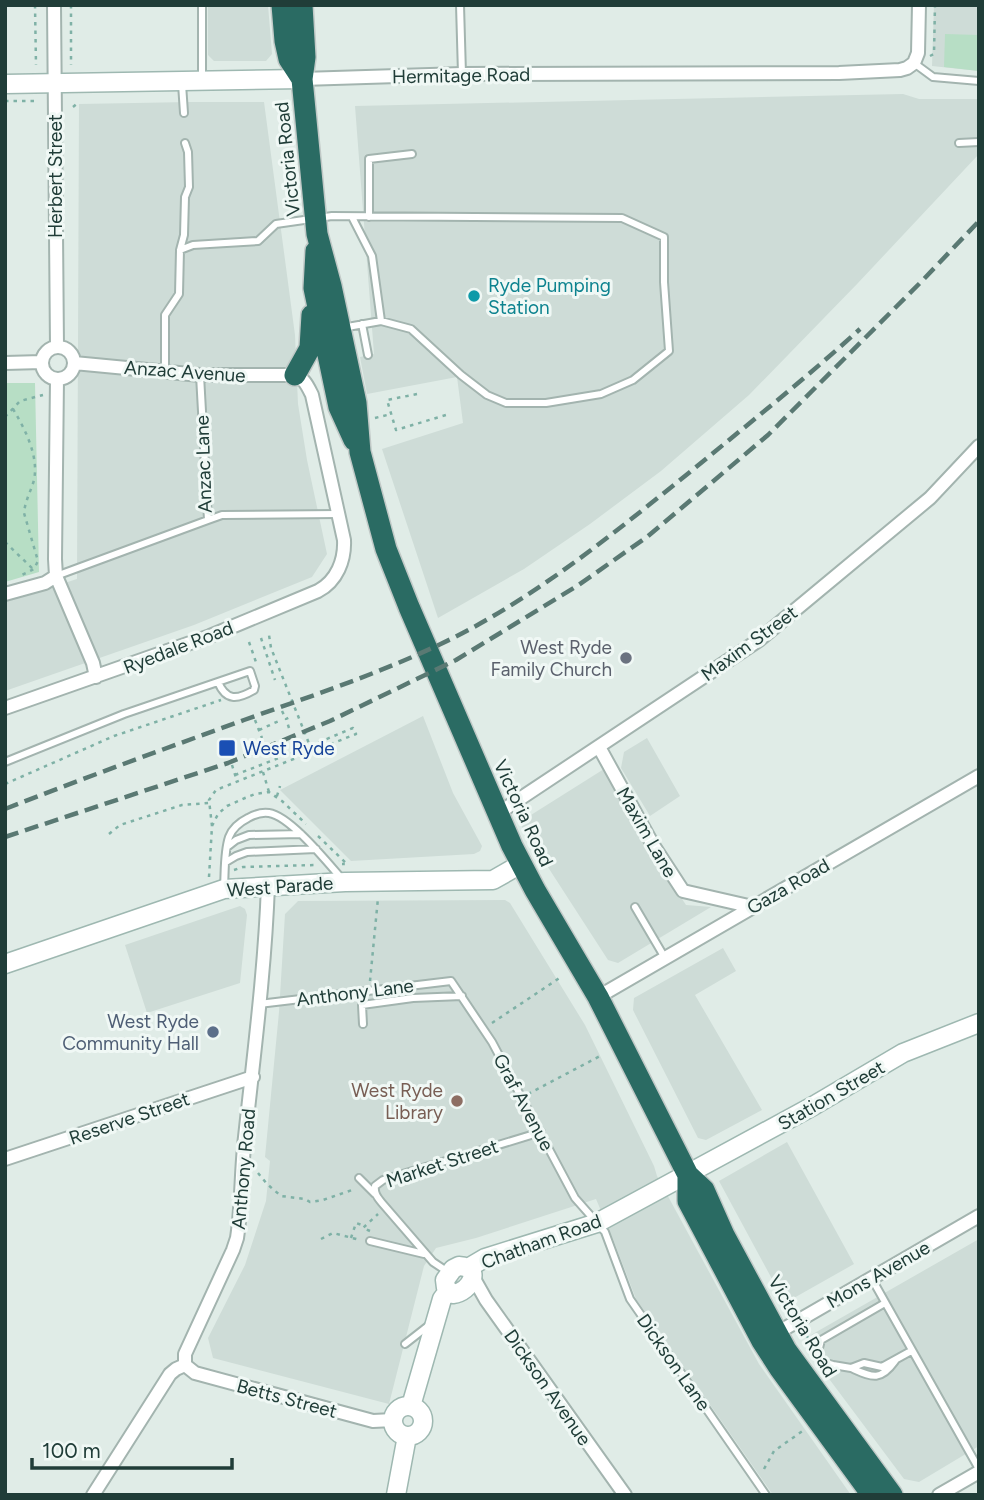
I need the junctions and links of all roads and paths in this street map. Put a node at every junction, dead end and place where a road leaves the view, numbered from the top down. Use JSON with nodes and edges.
{"nodes":[{"id":1,"x":35,"y":5,"type":"edge"},
{"id":2,"x":54,"y":5,"type":"edge"},
{"id":3,"x":71,"y":5,"type":"edge"},
{"id":4,"x":202,"y":5,"type":"edge"},
{"id":5,"x":282,"y":5,"type":"edge"},
{"id":6,"x":302,"y":5,"type":"edge"},
{"id":7,"x":460,"y":5,"type":"edge"},
{"id":8,"x":919,"y":5,"type":"edge"},
{"id":9,"x":914,"y":63,"type":"junction"},
{"id":10,"x":36,"y":65,"type":"dead end"},
{"id":11,"x":71,"y":65,"type":"dead end"},
{"id":12,"x":462,"y":74,"type":"junction"},
{"id":13,"x":302,"y":79,"type":"junction"},
{"id":14,"x":182,"y":81,"type":"junction"},
{"id":15,"x":202,"y":81,"type":"junction"},
{"id":16,"x":979,"y":81,"type":"edge"},
{"id":17,"x":55,"y":83,"type":"junction"},
{"id":18,"x":5,"y":84,"type":"edge"},
{"id":19,"x":35,"y":100,"type":"dead end"},
{"id":20,"x":5,"y":101,"type":"edge"},
{"id":21,"x":79,"y":102,"type":"dead end"},
{"id":22,"x":73,"y":107,"type":"dead end"},
{"id":23,"x":184,"y":113,"type":"dead end"},
{"id":24,"x":979,"y":142,"type":"edge"},
{"id":25,"x":185,"y":143,"type":"dead end"},
{"id":26,"x":959,"y":143,"type":"dead end"},
{"id":27,"x":412,"y":154,"type":"dead end"},
{"id":28,"x":352,"y":217,"type":"junction"},
{"id":29,"x":369,"y":217,"type":"junction"},
{"id":30,"x":316,"y":226,"type":"junction"},
{"id":31,"x":180,"y":250,"type":"junction"},
{"id":32,"x":314,"y":288,"type":"junction"},
{"id":33,"x":381,"y":321,"type":"junction"},
{"id":34,"x":362,"y":324,"type":"junction"},
{"id":35,"x":331,"y":330,"type":"junction"},
{"id":36,"x":57,"y":347,"type":"junction"},
{"id":37,"x":368,"y":355,"type":"dead end"},
{"id":38,"x":42,"y":362,"type":"junction"},
{"id":39,"x":5,"y":363,"type":"edge"},
{"id":40,"x":74,"y":363,"type":"junction"},
{"id":41,"x":166,"y":372,"type":"junction"},
{"id":42,"x":200,"y":375,"type":"junction"},
{"id":43,"x":295,"y":375,"type":"junction"},
{"id":44,"x":57,"y":379,"type":"junction"},
{"id":45,"x":417,"y":394,"type":"dead end"},
{"id":46,"x":43,"y":395,"type":"dead end"},
{"id":47,"x":13,"y":409,"type":"junction"},
{"id":48,"x":391,"y":414,"type":"junction"},
{"id":49,"x":446,"y":415,"type":"dead end"},
{"id":50,"x":5,"y":417,"type":"edge"},
{"id":51,"x":376,"y":418,"type":"dead end"},
{"id":52,"x":979,"y":446,"type":"edge"},
{"id":53,"x":338,"y":514,"type":"junction"},
{"id":54,"x":208,"y":520,"type":"junction"},
{"id":55,"x":5,"y":542,"type":"edge"},
{"id":56,"x":34,"y":569,"type":"junction"},
{"id":57,"x":15,"y":577,"type":"dead end"},
{"id":58,"x":50,"y":579,"type":"junction"},
{"id":59,"x":5,"y":594,"type":"edge"},
{"id":60,"x":269,"y":635,"type":"dead end"},
{"id":61,"x":261,"y":638,"type":"dead end"},
{"id":62,"x":249,"y":642,"type":"dead end"},
{"id":63,"x":260,"y":674,"type":"dead end"},
{"id":64,"x":96,"y":677,"type":"junction"},
{"id":65,"x":275,"y":680,"type":"dead end"},
{"id":66,"x":218,"y":682,"type":"junction"},
{"id":67,"x":221,"y":700,"type":"dead end"},
{"id":68,"x":5,"y":708,"type":"edge"},
{"id":69,"x":282,"y":711,"type":"dead end"},
{"id":70,"x":286,"y":719,"type":"junction"},
{"id":71,"x":256,"y":720,"type":"dead end"},
{"id":72,"x":289,"y":728,"type":"dead end"},
{"id":73,"x":259,"y":730,"type":"junction"},
{"id":74,"x":262,"y":738,"type":"dead end"},
{"id":75,"x":294,"y":741,"type":"dead end"},
{"id":76,"x":599,"y":747,"type":"junction"},
{"id":77,"x":303,"y":748,"type":"dead end"},
{"id":78,"x":294,"y":752,"type":"dead end"},
{"id":79,"x":5,"y":762,"type":"edge"},
{"id":80,"x":232,"y":765,"type":"dead end"},
{"id":81,"x":263,"y":772,"type":"junction"},
{"id":82,"x":235,"y":775,"type":"junction"},
{"id":83,"x":979,"y":776,"type":"edge"},
{"id":84,"x":237,"y":782,"type":"junction"},
{"id":85,"x":5,"y":784,"type":"edge"},
{"id":86,"x":280,"y":786,"type":"dead end"},
{"id":87,"x":269,"y":792,"type":"dead end"},
{"id":88,"x":277,"y":796,"type":"dead end"},
{"id":89,"x":209,"y":803,"type":"junction"},
{"id":90,"x":497,"y":814,"type":"junction"},
{"id":91,"x":212,"y":827,"type":"dead end"},
{"id":92,"x":109,"y":834,"type":"dead end"},
{"id":93,"x":301,"y":834,"type":"junction"},
{"id":94,"x":227,"y":847,"type":"junction"},
{"id":95,"x":316,"y":849,"type":"junction"},
{"id":96,"x":226,"y":862,"type":"junction"},
{"id":97,"x":521,"y":864,"type":"junction"},
{"id":98,"x":315,"y":865,"type":"dead end"},
{"id":99,"x":234,"y":870,"type":"dead end"},
{"id":100,"x":345,"y":882,"type":"junction"},
{"id":101,"x":268,"y":885,"type":"junction"},
{"id":102,"x":224,"y":889,"type":"junction"},
{"id":103,"x":378,"y":898,"type":"dead end"},
{"id":104,"x":635,"y":907,"type":"dead end"},
{"id":105,"x":753,"y":907,"type":"junction"},
{"id":106,"x":665,"y":958,"type":"junction"},
{"id":107,"x":5,"y":964,"type":"edge"},
{"id":108,"x":561,"y":977,"type":"dead end"},
{"id":109,"x":451,"y":981,"type":"joint"},
{"id":110,"x":369,"y":991,"type":"junction"},
{"id":111,"x":462,"y":996,"type":"junction"},
{"id":112,"x":598,"y":997,"type":"junction"},
{"id":113,"x":259,"y":1004,"type":"junction"},
{"id":114,"x":979,"y":1023,"type":"edge"},
{"id":115,"x":363,"y":1024,"type":"dead end"},
{"id":116,"x":483,"y":1029,"type":"junction"},
{"id":117,"x":602,"y":1055,"type":"dead end"},
{"id":118,"x":253,"y":1077,"type":"junction"},
{"id":119,"x":522,"y":1097,"type":"junction"},
{"id":120,"x":541,"y":1132,"type":"junction"},
{"id":121,"x":5,"y":1159,"type":"edge"},
{"id":122,"x":258,"y":1173,"type":"dead end"},
{"id":123,"x":688,"y":1175,"type":"junction"},
{"id":124,"x":359,"y":1178,"type":"dead end"},
{"id":125,"x":366,"y":1185,"type":"junction"},
{"id":126,"x":376,"y":1196,"type":"junction"},
{"id":127,"x":378,"y":1214,"type":"dead end"},
{"id":128,"x":979,"y":1216,"type":"edge"},
{"id":129,"x":597,"y":1223,"type":"junction"},
{"id":130,"x":366,"y":1226,"type":"junction"},
{"id":131,"x":373,"y":1237,"type":"junction"},
{"id":132,"x":351,"y":1238,"type":"junction"},
{"id":133,"x":321,"y":1239,"type":"dead end"},
{"id":134,"x":426,"y":1254,"type":"junction"},
{"id":135,"x":470,"y":1273,"type":"junction"},
{"id":136,"x":872,"y":1279,"type":"junction"},
{"id":137,"x":448,"y":1282,"type":"junction"},
{"id":138,"x":885,"y":1303,"type":"junction"},
{"id":139,"x":436,"y":1321,"type":"junction"},
{"id":140,"x":777,"y":1333,"type":"junction"},
{"id":141,"x":405,"y":1344,"type":"dead end"},
{"id":142,"x":911,"y":1351,"type":"junction"},
{"id":143,"x":896,"y":1360,"type":"junction"},
{"id":144,"x":185,"y":1365,"type":"junction"},
{"id":145,"x":851,"y":1368,"type":"junction"},
{"id":146,"x":411,"y":1406,"type":"junction"},
{"id":147,"x":393,"y":1420,"type":"junction"},
{"id":148,"x":807,"y":1428,"type":"dead end"},
{"id":149,"x":407,"y":1436,"type":"junction"},
{"id":150,"x":764,"y":1469,"type":"dead end"},
{"id":151,"x":979,"y":1470,"type":"edge"},
{"id":152,"x":93,"y":1495,"type":"edge"},
{"id":153,"x":396,"y":1495,"type":"edge"},
{"id":154,"x":625,"y":1495,"type":"edge"},
{"id":155,"x":766,"y":1495,"type":"edge"},
{"id":156,"x":872,"y":1495,"type":"edge"},
{"id":157,"x":891,"y":1495,"type":"edge"},
{"id":158,"x":939,"y":1495,"type":"edge"}],
"edges":[{"from":1,"to":10,"type":"path"},
{"from":2,"to":17,"type":"street","name":"Herbert Street"},
{"from":3,"to":11,"type":"path"},
{"from":4,"to":15,"type":"lane"},
{"from":5,"to":13,"type":"highway","name":"Victoria Road"},
{"from":6,"to":13,"type":"highway","name":"Victoria Road"},
{"from":7,"to":12,"type":"lane"},
{"from":8,"to":9,"type":"street"},
{"from":9,"to":12,"type":"street","name":"Hermitage Road"},
{"from":9,"to":16,"type":"lane"},
{"from":12,"to":13,"type":"street","name":"Hermitage Road"},
{"from":13,"to":15,"type":"street","name":"Hermitage Road"},
{"from":13,"to":30,"type":"highway","name":"Victoria Road"},
{"from":14,"to":15,"type":"street","name":"Hermitage Road"},
{"from":14,"to":17,"type":"street","name":"Hermitage Road"},
{"from":14,"to":23,"type":"lane"},
{"from":17,"to":18,"type":"street","name":"Hermitage Road"},
{"from":17,"to":36,"type":"street","name":"Herbert Street"},
{"from":19,"to":20,"type":"path"},
{"from":21,"to":22,"type":"path"},
{"from":24,"to":26,"type":"lane"},
{"from":25,"to":31,"type":"lane"},
{"from":27,"to":29,"type":"lane"},
{"from":28,"to":29,"type":"lane"},
{"from":28,"to":30,"type":"lane"},
{"from":28,"to":33,"type":"lane"},
{"from":29,"to":33,"type":"lane"},
{"from":30,"to":31,"type":"lane"},
{"from":30,"to":32,"type":"highway","name":"Victoria Road"},
{"from":30,"to":35,"type":"highway","name":"Victoria Road"},
{"from":31,"to":41,"type":"lane"},
{"from":32,"to":35,"type":"highway","name":"Victoria Road"},
{"from":32,"to":43,"type":"highway"},
{"from":33,"to":34,"type":"lane"},
{"from":34,"to":35,"type":"lane"},
{"from":34,"to":37,"type":"lane"},
{"from":35,"to":90,"type":"highway","name":"Victoria Road"},
{"from":36,"to":38,"type":"street"},
{"from":36,"to":40,"type":"street"},
{"from":38,"to":39,"type":"street"},
{"from":38,"to":44,"type":"street"},
{"from":40,"to":41,"type":"street","name":"Anzac Avenue"},
{"from":40,"to":44,"type":"street"},
{"from":41,"to":42,"type":"street","name":"Anzac Avenue"},
{"from":42,"to":43,"type":"street","name":"Anzac Avenue"},
{"from":42,"to":54,"type":"lane","name":"Anzac Lane"},
{"from":43,"to":53,"type":"street"},
{"from":44,"to":58,"type":"street"},
{"from":45,"to":48,"type":"path"},
{"from":46,"to":47,"type":"path"},
{"from":47,"to":50,"type":"path"},
{"from":47,"to":56,"type":"path"},
{"from":48,"to":49,"type":"path"},
{"from":48,"to":51,"type":"path"},
{"from":52,"to":76,"type":"street","name":"Maxim Street"},
{"from":53,"to":54,"type":"lane"},
{"from":53,"to":64,"type":"street","name":"Ryedale Road"},
{"from":54,"to":58,"type":"lane","name":"Anzac Lane"},
{"from":55,"to":56,"type":"path"},
{"from":56,"to":57,"type":"path"},
{"from":56,"to":58,"type":"path"},
{"from":58,"to":59,"type":"street"},
{"from":58,"to":64,"type":"street"},
{"from":60,"to":81,"type":"path"},
{"from":61,"to":65,"type":"path"},
{"from":62,"to":63,"type":"path"},
{"from":64,"to":68,"type":"street","name":"Ryedale Road"},
{"from":66,"to":66,"type":"lane"},
{"from":66,"to":79,"type":"lane"},
{"from":67,"to":85,"type":"path"},
{"from":69,"to":70,"type":"path"},
{"from":70,"to":72,"type":"path"},
{"from":70,"to":73,"type":"path"},
{"from":71,"to":73,"type":"path"},
{"from":73,"to":74,"type":"path"},
{"from":75,"to":77,"type":"path"},
{"from":76,"to":90,"type":"street","name":"Maxim Street"},
{"from":76,"to":105,"type":"street","name":"Maxim Lane"},
{"from":78,"to":82,"type":"path"},
{"from":80,"to":82,"type":"path"},
{"from":81,"to":84,"type":"path"},
{"from":81,"to":87,"type":"path"},
{"from":82,"to":84,"type":"path"},
{"from":83,"to":105,"type":"street","name":"Gaza Road"},
{"from":84,"to":89,"type":"path"},
{"from":86,"to":88,"type":"path"},
{"from":89,"to":91,"type":"path"},
{"from":89,"to":92,"type":"path"},
{"from":90,"to":97,"type":"highway","name":"Victoria Road"},
{"from":93,"to":94,"type":"lane"},
{"from":93,"to":94,"type":"lane"},
{"from":93,"to":95,"type":"lane"},
{"from":94,"to":96,"type":"lane"},
{"from":95,"to":96,"type":"lane"},
{"from":95,"to":100,"type":"lane"},
{"from":96,"to":102,"type":"lane"},
{"from":97,"to":100,"type":"street","name":"West Parade"},
{"from":97,"to":112,"type":"highway","name":"Victoria Road"},
{"from":98,"to":99,"type":"path"},
{"from":100,"to":101,"type":"street","name":"West Parade"},
{"from":101,"to":102,"type":"street","name":"West Parade"},
{"from":101,"to":113,"type":"street","name":"Anthony Road"},
{"from":102,"to":107,"type":"street","name":"West Parade"},
{"from":103,"to":110,"type":"path"},
{"from":104,"to":106,"type":"lane"},
{"from":105,"to":106,"type":"street","name":"Gaza Road"},
{"from":106,"to":112,"type":"street","name":"Gaza Road"},
{"from":108,"to":116,"type":"path"},
{"from":109,"to":110,"type":"lane","name":"Anthony Lane"},
{"from":109,"to":111,"type":"lane","name":"Graf Avenue"},
{"from":110,"to":113,"type":"lane","name":"Anthony Lane"},
{"from":111,"to":115,"type":"lane"},
{"from":111,"to":116,"type":"lane","name":"Graf Avenue"},
{"from":112,"to":123,"type":"highway","name":"Victoria Road"},
{"from":113,"to":118,"type":"street","name":"Anthony Road"},
{"from":114,"to":123,"type":"street","name":"Station Street"},
{"from":116,"to":119,"type":"lane","name":"Graf Avenue"},
{"from":117,"to":119,"type":"path"},
{"from":118,"to":121,"type":"street","name":"Reserve Street"},
{"from":118,"to":144,"type":"street","name":"Anthony Road"},
{"from":119,"to":120,"type":"lane","name":"Graf Avenue"},
{"from":120,"to":126,"type":"lane","name":"Market Street"},
{"from":120,"to":129,"type":"lane","name":"Graf Avenue"},
{"from":122,"to":125,"type":"path"},
{"from":123,"to":129,"type":"street","name":"Chatham Road"},
{"from":123,"to":140,"type":"highway","name":"Victoria Road"},
{"from":123,"to":156,"type":"highway","name":"Victoria Road"},
{"from":124,"to":125,"type":"lane"},
{"from":125,"to":126,"type":"lane"},
{"from":126,"to":134,"type":"lane","name":"Market Street"},
{"from":127,"to":130,"type":"path"},
{"from":128,"to":136,"type":"street","name":"Mons Avenue"},
{"from":129,"to":135,"type":"street","name":"Chatham Road"},
{"from":129,"to":155,"type":"lane","name":"Dickson Lane"},
{"from":130,"to":131,"type":"path"},
{"from":130,"to":132,"type":"path"},
{"from":131,"to":132,"type":"path"},
{"from":131,"to":134,"type":"lane"},
{"from":132,"to":133,"type":"path"},
{"from":134,"to":137,"type":"lane","name":"Market Street"},
{"from":135,"to":137,"type":"street","name":"Chatham Road"},
{"from":135,"to":154,"type":"street","name":"Dickson Avenue"},
{"from":136,"to":138,"type":"lane"},
{"from":136,"to":140,"type":"street","name":"Mons Avenue"},
{"from":137,"to":139,"type":"street"},
{"from":138,"to":142,"type":"lane"},
{"from":138,"to":145,"type":"lane"},
{"from":139,"to":141,"type":"lane"},
{"from":139,"to":146,"type":"street"},
{"from":140,"to":157,"type":"highway","name":"Victoria Road"},
{"from":142,"to":143,"type":"lane"},
{"from":142,"to":151,"type":"lane"},
{"from":143,"to":145,"type":"lane"},
{"from":143,"to":145,"type":"lane"},
{"from":144,"to":147,"type":"street","name":"Betts Street"},
{"from":144,"to":152,"type":"street","name":"Anthony Road"},
{"from":146,"to":147,"type":"street"},
{"from":146,"to":149,"type":"street"},
{"from":147,"to":149,"type":"street"},
{"from":148,"to":150,"type":"path"},
{"from":149,"to":153,"type":"street"},
{"from":151,"to":158,"type":"street"}]}
